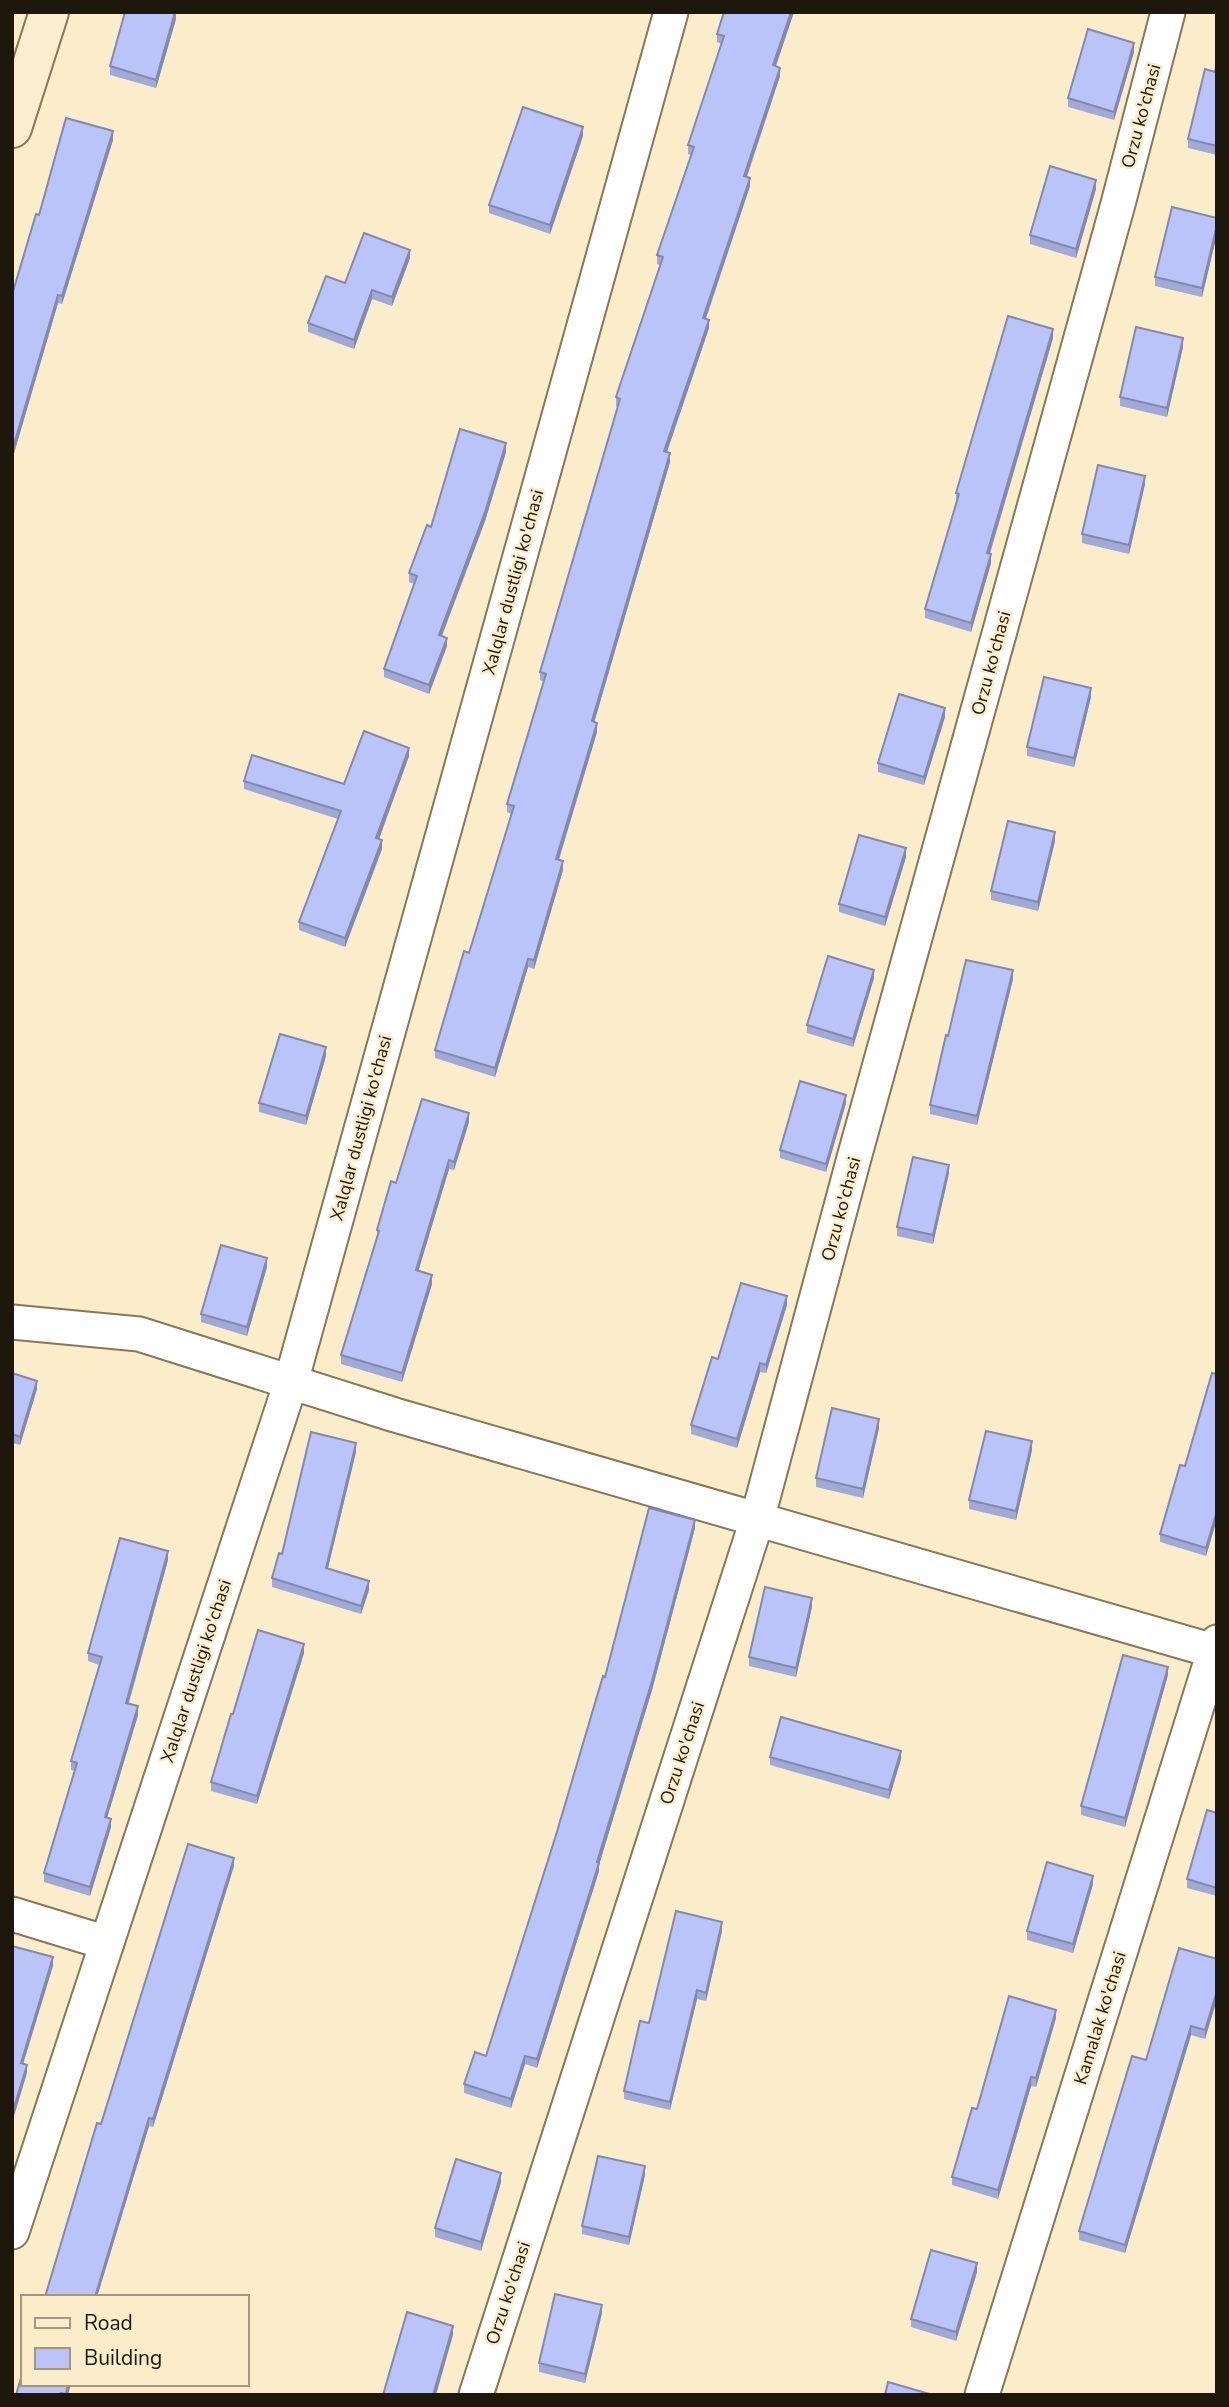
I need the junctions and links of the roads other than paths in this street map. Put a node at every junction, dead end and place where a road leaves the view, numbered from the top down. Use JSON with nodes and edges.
{"nodes":[{"id":1,"x":49,"y":12,"type":"edge"},
{"id":2,"x":671,"y":12,"type":"edge"},
{"id":3,"x":1168,"y":12,"type":"edge"},
{"id":4,"x":12,"y":128,"type":"edge"},
{"id":5,"x":12,"y":1322,"type":"edge"},
{"id":6,"x":291,"y":1382,"type":"junction"},
{"id":7,"x":757,"y":1520,"type":"junction"},
{"id":8,"x":1215,"y":1647,"type":"edge"},
{"id":9,"x":12,"y":1913,"type":"edge"},
{"id":10,"x":107,"y":1943,"type":"junction"},
{"id":11,"x":12,"y":2232,"type":"edge"},
{"id":12,"x":476,"y":2395,"type":"edge"},
{"id":13,"x":982,"y":2395,"type":"edge"}],
"edges":[{"from":1,"to":4,"type":"street"},
{"from":2,"to":6,"type":"street","name":"Xalqlar dustligi ko'chasi"},
{"from":3,"to":7,"type":"street","name":"Orzu ko'chasi"},
{"from":5,"to":6,"type":"street"},
{"from":6,"to":7,"type":"street"},
{"from":6,"to":10,"type":"street","name":"Xalqlar dustligi ko'chasi"},
{"from":7,"to":8,"type":"street"},
{"from":7,"to":12,"type":"street","name":"Orzu ko'chasi"},
{"from":8,"to":13,"type":"street","name":"Kamalak ko'chasi"},
{"from":9,"to":10,"type":"street"},
{"from":10,"to":11,"type":"street","name":"Xalqlar dustligi ko'chasi"}]}
